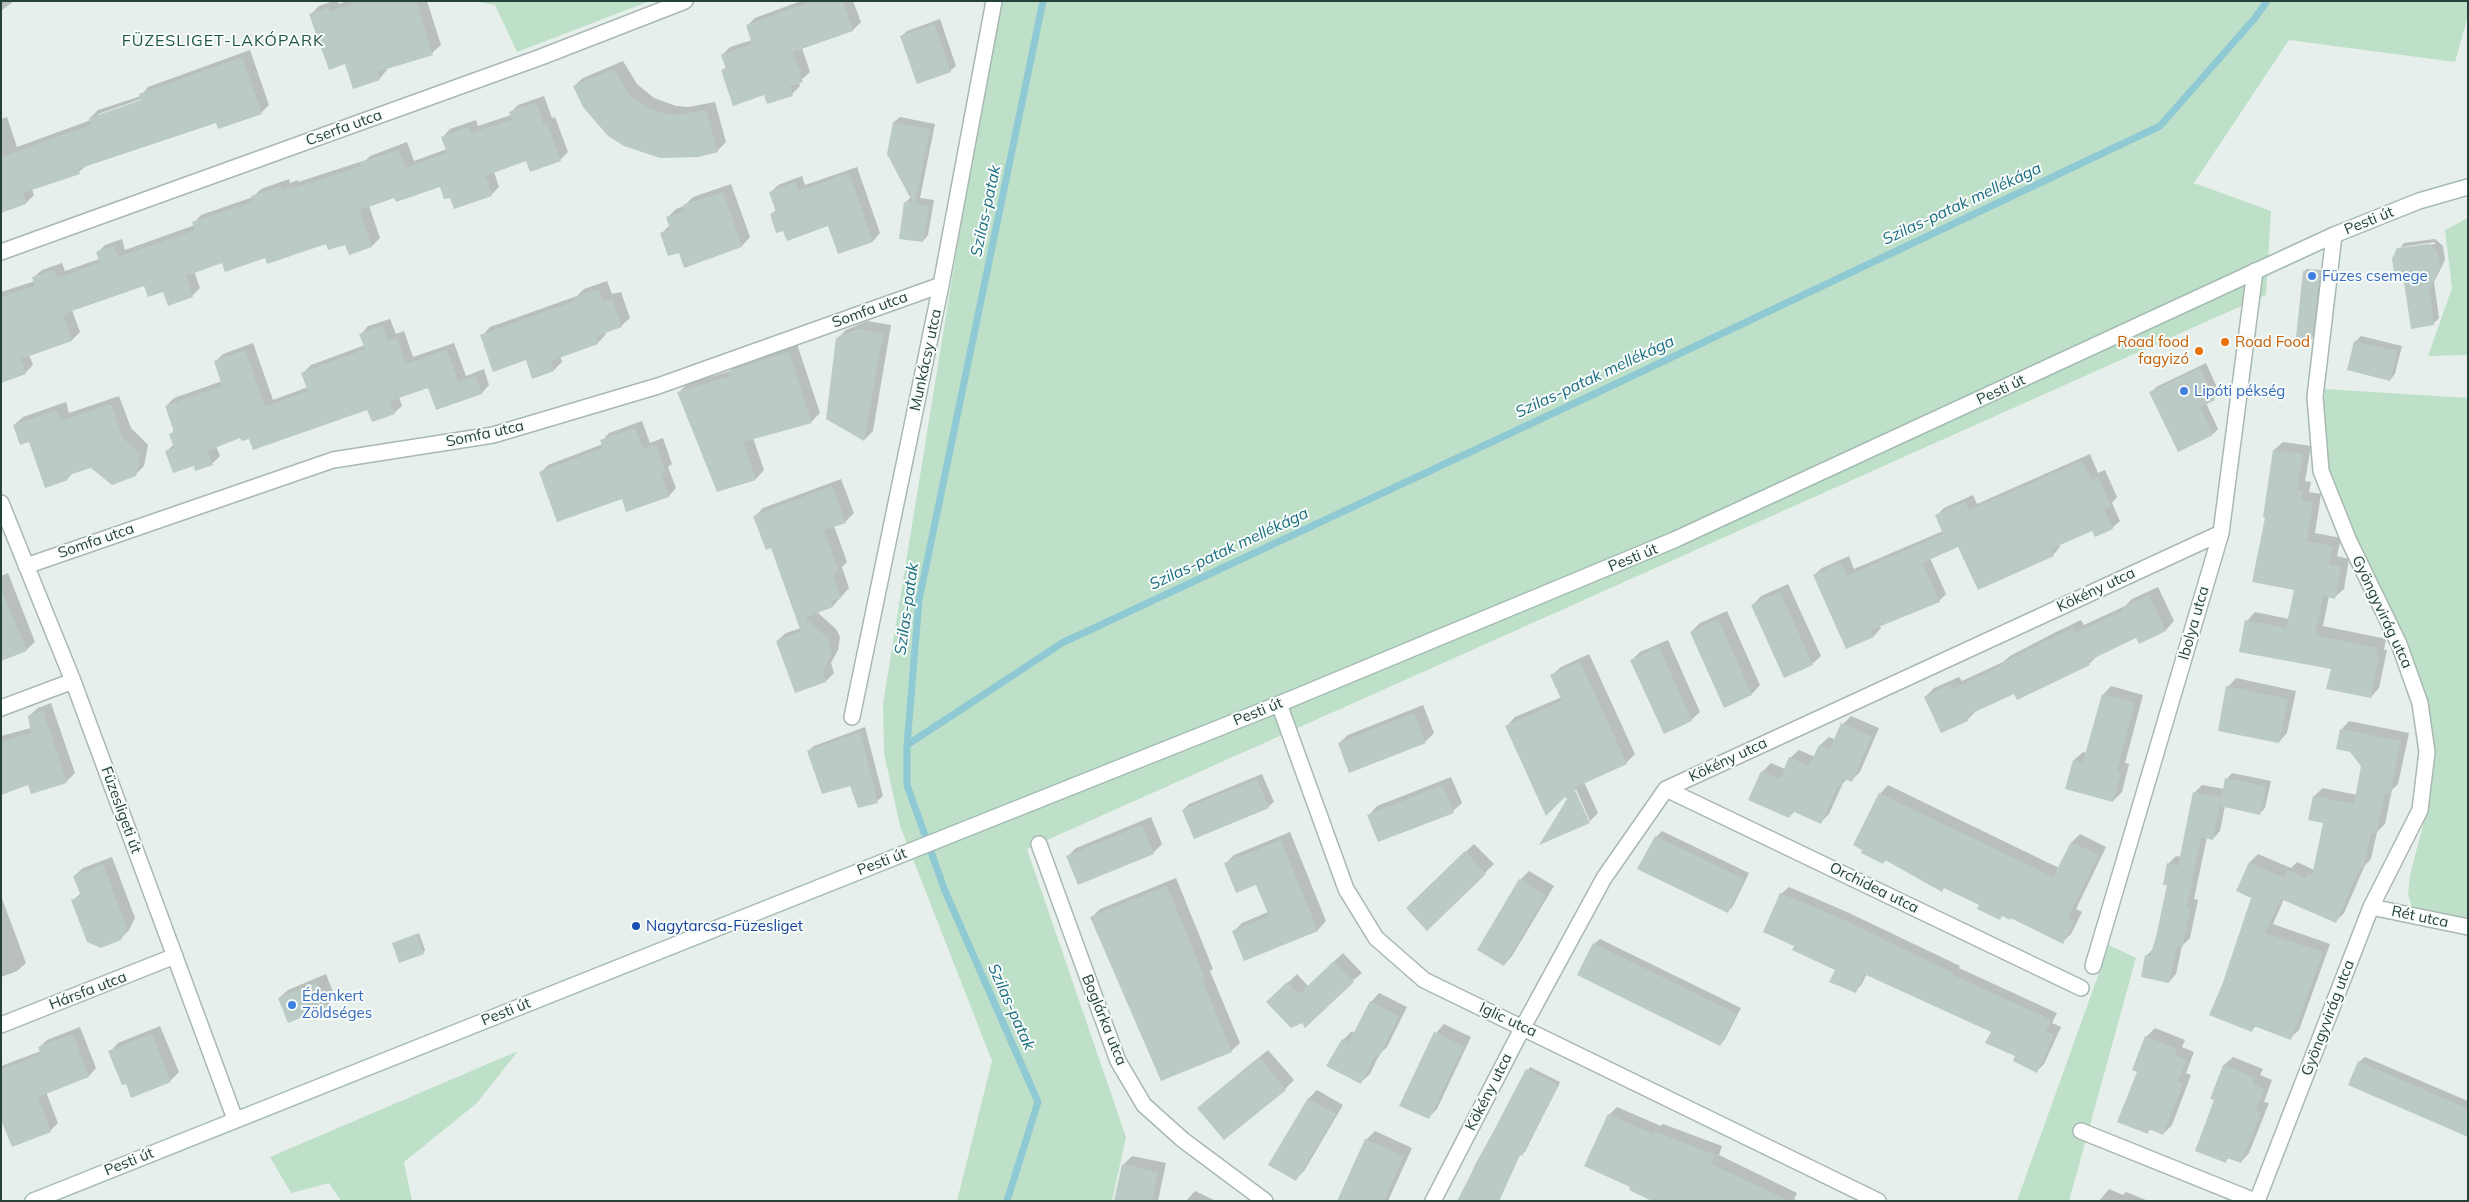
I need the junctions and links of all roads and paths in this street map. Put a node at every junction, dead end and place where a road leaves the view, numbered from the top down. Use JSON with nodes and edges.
{"nodes":[{"id":1,"x":685,"y":1,"type":"edge"},
{"id":2,"x":994,"y":1,"type":"edge"},
{"id":3,"x":2468,"y":187,"type":"edge"},
{"id":4,"x":2334,"y":235,"type":"junction"},
{"id":5,"x":1,"y":252,"type":"edge"},
{"id":6,"x":2256,"y":271,"type":"junction"},
{"id":7,"x":941,"y":284,"type":"junction"},
{"id":8,"x":1,"y":503,"type":"edge"},
{"id":9,"x":2221,"y":533,"type":"junction"},
{"id":10,"x":26,"y":566,"type":"junction"},
{"id":11,"x":73,"y":681,"type":"junction"},
{"id":12,"x":1279,"y":704,"type":"junction"},
{"id":13,"x":1,"y":708,"type":"edge"},
{"id":14,"x":852,"y":717,"type":"dead end"},
{"id":15,"x":1666,"y":788,"type":"junction"},
{"id":16,"x":1039,"y":844,"type":"dead end"},
{"id":17,"x":2372,"y":907,"type":"junction"},
{"id":18,"x":2468,"y":927,"type":"edge"},
{"id":19,"x":175,"y":956,"type":"junction"},
{"id":20,"x":2093,"y":966,"type":"dead end"},
{"id":21,"x":2081,"y":988,"type":"dead end"},
{"id":22,"x":1,"y":1025,"type":"edge"},
{"id":23,"x":1523,"y":1027,"type":"junction"},
{"id":24,"x":236,"y":1119,"type":"junction"},
{"id":25,"x":2081,"y":1131,"type":"dead end"},
{"id":26,"x":33,"y":1201,"type":"edge"},
{"id":27,"x":1265,"y":1201,"type":"edge"},
{"id":28,"x":1432,"y":1201,"type":"edge"},
{"id":29,"x":1878,"y":1201,"type":"edge"},
{"id":30,"x":2256,"y":1201,"type":"edge"}],
"edges":[{"from":1,"to":5,"type":"street","name":"Cserfa utca"},
{"from":2,"to":7,"type":"street","name":"Munkácsy utca"},
{"from":3,"to":4,"type":"street","name":"Pesti út"},
{"from":4,"to":6,"type":"street","name":"Pesti út"},
{"from":4,"to":17,"type":"street","name":"Gyöngyvirág utca"},
{"from":6,"to":9,"type":"street","name":"Ibolya utca"},
{"from":6,"to":12,"type":"street","name":"Pesti út"},
{"from":7,"to":10,"type":"street","name":"Somfa utca"},
{"from":7,"to":14,"type":"street","name":"Munkácsy utca"},
{"from":8,"to":10,"type":"street","name":"Füzesligeti út"},
{"from":9,"to":15,"type":"street","name":"Kökény utca"},
{"from":9,"to":20,"type":"street","name":"Ibolya utca"},
{"from":10,"to":11,"type":"street","name":"Füzesligeti út"},
{"from":11,"to":13,"type":"street"},
{"from":11,"to":19,"type":"street","name":"Füzesligeti út"},
{"from":12,"to":23,"type":"street","name":"Iglic utca"},
{"from":12,"to":24,"type":"street","name":"Pesti út"},
{"from":15,"to":21,"type":"street","name":"Orchidea utca"},
{"from":15,"to":23,"type":"street","name":"Kökény utca"},
{"from":16,"to":27,"type":"street","name":"Boglárka utca"},
{"from":17,"to":18,"type":"street","name":"Rét utca"},
{"from":17,"to":30,"type":"street","name":"Gyöngyvirág utca"},
{"from":19,"to":22,"type":"street","name":"Hársfa utca"},
{"from":19,"to":24,"type":"street","name":"Füzesligeti út"},
{"from":23,"to":28,"type":"street","name":"Kökény utca"},
{"from":23,"to":29,"type":"street","name":"Iglic utca"},
{"from":24,"to":26,"type":"street","name":"Pesti út"},
{"from":25,"to":30,"type":"street","name":"Gyöngyvirág utca"}]}
